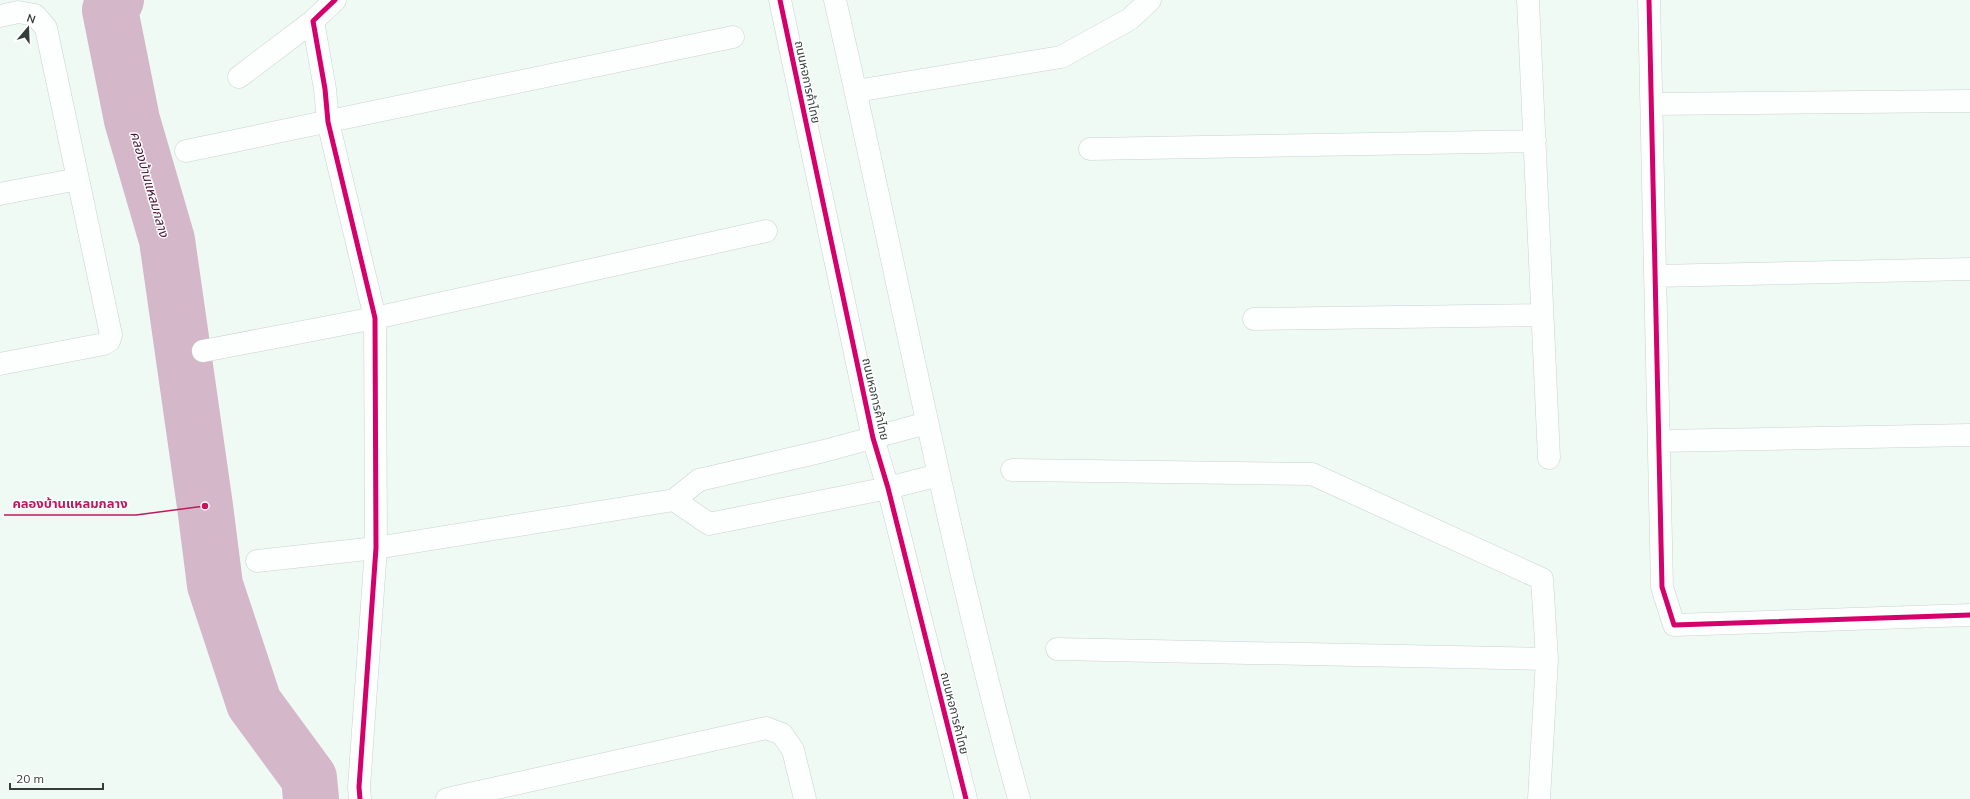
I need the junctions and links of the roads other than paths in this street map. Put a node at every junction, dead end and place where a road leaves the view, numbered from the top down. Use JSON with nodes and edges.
{"nodes":[{"id":1,"x":335,"y":0,"type":"edge"},
{"id":2,"x":780,"y":0,"type":"edge"},
{"id":3,"x":834,"y":0,"type":"edge"},
{"id":4,"x":1150,"y":0,"type":"edge"},
{"id":5,"x":1528,"y":0,"type":"edge"},
{"id":6,"x":1650,"y":0,"type":"edge"},
{"id":7,"x":0,"y":16,"type":"edge"},
{"id":8,"x":313,"y":21,"type":"junction"},
{"id":9,"x":733,"y":37,"type":"dead end"},
{"id":10,"x":239,"y":77,"type":"dead end"},
{"id":11,"x":856,"y":91,"type":"junction"},
{"id":12,"x":1970,"y":101,"type":"edge"},
{"id":13,"x":1652,"y":104,"type":"junction"},
{"id":14,"x":328,"y":122,"type":"junction"},
{"id":15,"x":1535,"y":141,"type":"junction"},
{"id":16,"x":1090,"y":149,"type":"dead end"},
{"id":17,"x":186,"y":151,"type":"dead end"},
{"id":18,"x":78,"y":179,"type":"junction"},
{"id":19,"x":0,"y":194,"type":"edge"},
{"id":20,"x":766,"y":231,"type":"dead end"},
{"id":21,"x":1970,"y":269,"type":"edge"},
{"id":22,"x":1656,"y":276,"type":"junction"},
{"id":23,"x":1542,"y":315,"type":"junction"},
{"id":24,"x":375,"y":318,"type":"junction"},
{"id":25,"x":1254,"y":319,"type":"dead end"},
{"id":26,"x":202,"y":351,"type":"dead end"},
{"id":27,"x":0,"y":364,"type":"edge"},
{"id":28,"x":927,"y":423,"type":"junction"},
{"id":29,"x":1970,"y":435,"type":"edge"},
{"id":30,"x":873,"y":438,"type":"junction"},
{"id":31,"x":1659,"y":441,"type":"junction"},
{"id":32,"x":1548,"y":458,"type":"dead end"},
{"id":33,"x":1012,"y":470,"type":"dead end"},
{"id":34,"x":939,"y":475,"type":"junction"},
{"id":35,"x":888,"y":488,"type":"junction"},
{"id":36,"x":674,"y":500,"type":"junction"},
{"id":37,"x":376,"y":548,"type":"junction"},
{"id":38,"x":257,"y":560,"type":"dead end"},
{"id":39,"x":1970,"y":615,"type":"edge"},
{"id":40,"x":1057,"y":649,"type":"dead end"},
{"id":41,"x":1547,"y":659,"type":"junction"},
{"id":42,"x":360,"y":799,"type":"edge"},
{"id":43,"x":447,"y":799,"type":"edge"},
{"id":44,"x":805,"y":799,"type":"edge"},
{"id":45,"x":966,"y":799,"type":"edge"},
{"id":46,"x":1019,"y":799,"type":"edge"},
{"id":47,"x":1539,"y":799,"type":"edge"}],
"edges":[{"from":1,"to":8,"type":"street"},
{"from":2,"to":30,"type":"street","name":"ถนนหอการค้าไทย"},
{"from":3,"to":11,"type":"street"},
{"from":4,"to":11,"type":"street"},
{"from":5,"to":15,"type":"street"},
{"from":6,"to":13,"type":"street"},
{"from":7,"to":18,"type":"street"},
{"from":8,"to":10,"type":"street"},
{"from":8,"to":14,"type":"street"},
{"from":9,"to":14,"type":"street"},
{"from":11,"to":28,"type":"street"},
{"from":12,"to":13,"type":"street"},
{"from":13,"to":22,"type":"street"},
{"from":14,"to":17,"type":"street"},
{"from":14,"to":24,"type":"street"},
{"from":15,"to":16,"type":"street"},
{"from":15,"to":23,"type":"street"},
{"from":18,"to":19,"type":"street"},
{"from":18,"to":27,"type":"street"},
{"from":20,"to":24,"type":"street"},
{"from":21,"to":22,"type":"street"},
{"from":22,"to":31,"type":"street"},
{"from":23,"to":25,"type":"street"},
{"from":23,"to":32,"type":"street"},
{"from":24,"to":26,"type":"street"},
{"from":24,"to":37,"type":"street"},
{"from":28,"to":30,"type":"street"},
{"from":28,"to":34,"type":"street"},
{"from":29,"to":31,"type":"street"},
{"from":30,"to":35,"type":"street","name":"ถนนหอการค้าไทย"},
{"from":30,"to":36,"type":"street"},
{"from":31,"to":39,"type":"street"},
{"from":33,"to":41,"type":"street"},
{"from":34,"to":35,"type":"street"},
{"from":34,"to":46,"type":"street"},
{"from":35,"to":36,"type":"street"},
{"from":35,"to":45,"type":"street","name":"ถนนหอการค้าไทย"},
{"from":36,"to":37,"type":"street"},
{"from":37,"to":38,"type":"street"},
{"from":37,"to":42,"type":"street"},
{"from":40,"to":41,"type":"street"},
{"from":41,"to":47,"type":"street"},
{"from":43,"to":44,"type":"street"}]}
